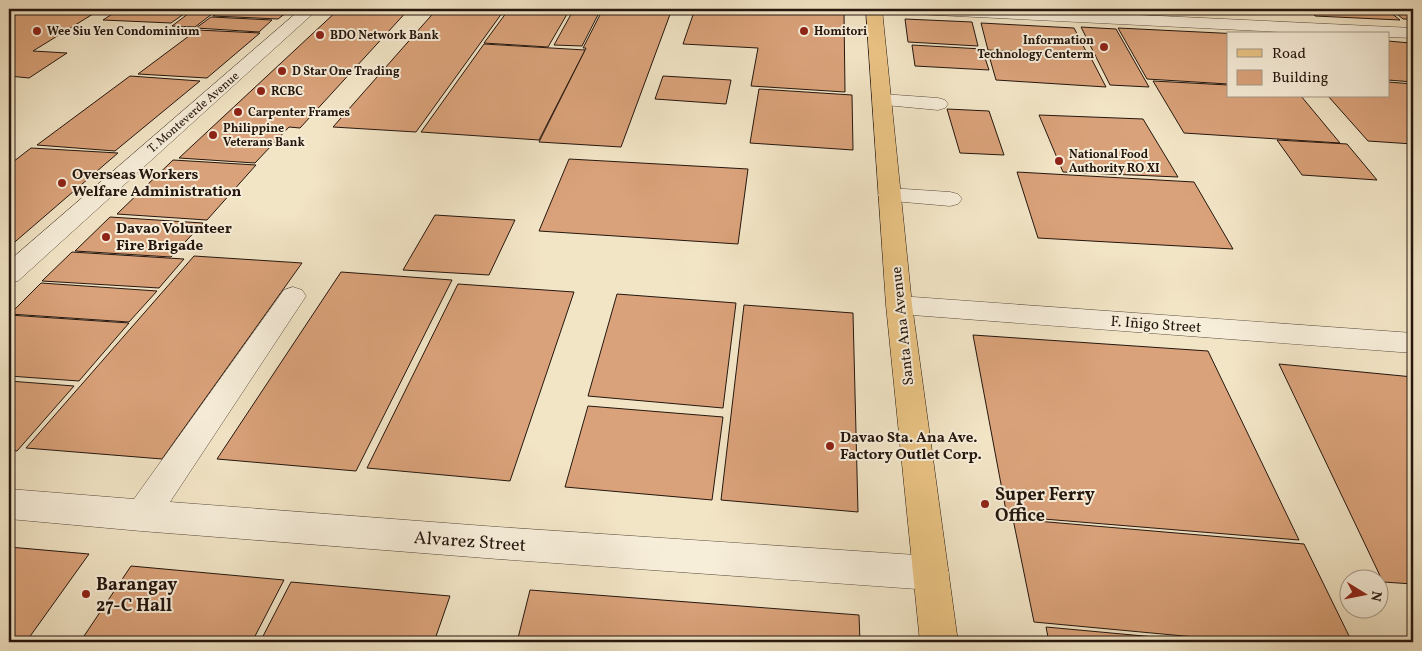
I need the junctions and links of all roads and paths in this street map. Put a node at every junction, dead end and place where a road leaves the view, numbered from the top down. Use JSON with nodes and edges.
{"nodes":[{"id":1,"x":310,"y":9,"type":"edge"},
{"id":2,"x":874,"y":9,"type":"edge"},
{"id":3,"x":915,"y":9,"type":"edge"},
{"id":4,"x":1413,"y":33,"type":"edge"},
{"id":5,"x":882,"y":100,"type":"junction"},
{"id":6,"x":938,"y":104,"type":"dead end"},
{"id":7,"x":890,"y":195,"type":"junction"},
{"id":8,"x":950,"y":199,"type":"dead end"},
{"id":9,"x":9,"y":275,"type":"edge"},
{"id":10,"x":293,"y":296,"type":"dead end"},
{"id":11,"x":899,"y":305,"type":"junction"},
{"id":12,"x":1413,"y":343,"type":"edge"},
{"id":13,"x":9,"y":504,"type":"edge"},
{"id":14,"x":141,"y":516,"type":"junction"},
{"id":15,"x":931,"y":573,"type":"junction"},
{"id":16,"x":938,"y":642,"type":"edge"}],
"edges":[{"from":1,"to":9,"type":"street","name":"T. Monteverde Avenue"},
{"from":2,"to":5,"type":"main road","name":"Santa Ana Avenue"},
{"from":3,"to":4,"type":"street"},
{"from":5,"to":6,"type":"street"},
{"from":5,"to":7,"type":"main road","name":"Santa Ana Avenue"},
{"from":7,"to":8,"type":"street"},
{"from":7,"to":11,"type":"main road","name":"Santa Ana Avenue"},
{"from":10,"to":14,"type":"street"},
{"from":11,"to":12,"type":"street","name":"F. Iñigo Street"},
{"from":11,"to":15,"type":"main road","name":"Santa Ana Avenue"},
{"from":13,"to":14,"type":"street","name":"Alvarez Street"},
{"from":14,"to":15,"type":"street","name":"Alvarez Street"},
{"from":15,"to":16,"type":"main road","name":"Santa Ana Avenue"}]}
